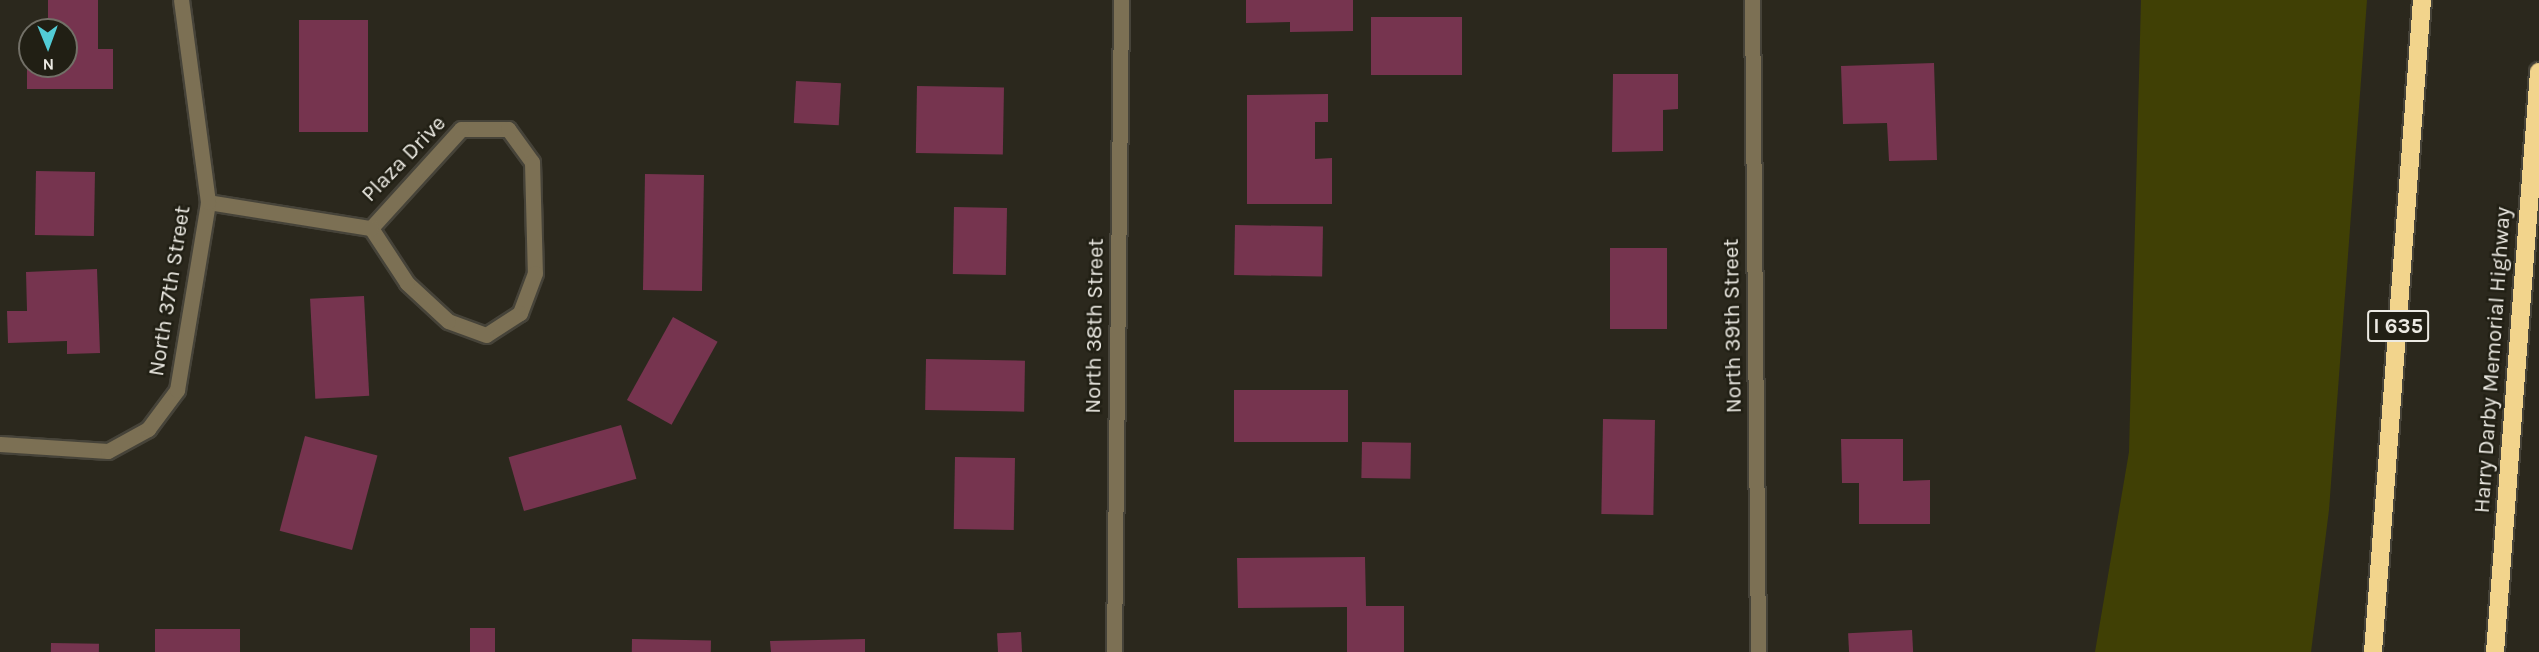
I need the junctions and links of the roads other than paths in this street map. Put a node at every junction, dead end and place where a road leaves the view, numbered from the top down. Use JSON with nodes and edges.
{"nodes":[{"id":1,"x":181,"y":0,"type":"edge"},
{"id":2,"x":1121,"y":0,"type":"edge"},
{"id":3,"x":1752,"y":0,"type":"edge"},
{"id":4,"x":2422,"y":0,"type":"edge"},
{"id":5,"x":2539,"y":72,"type":"edge"},
{"id":6,"x":208,"y":202,"type":"junction"},
{"id":7,"x":371,"y":228,"type":"junction"},
{"id":8,"x":0,"y":444,"type":"edge"},
{"id":9,"x":1114,"y":652,"type":"edge"},
{"id":10,"x":1758,"y":652,"type":"edge"},
{"id":11,"x":2373,"y":652,"type":"edge"},
{"id":12,"x":2495,"y":652,"type":"edge"}],
"edges":[{"from":1,"to":6,"type":"street","name":"North 37th Street"},
{"from":2,"to":9,"type":"street","name":"North 38th Street"},
{"from":3,"to":10,"type":"street","name":"North 39th Street"},
{"from":4,"to":11,"type":"highway","number":"I 635"},
{"from":5,"to":12,"type":"highway","name":"Harry Darby Memorial Highway"},
{"from":6,"to":7,"type":"street","name":"Plaza Drive"},
{"from":6,"to":8,"type":"street","name":"North 37th Street"},
{"from":7,"to":7,"type":"street","name":"Plaza Drive"}]}
